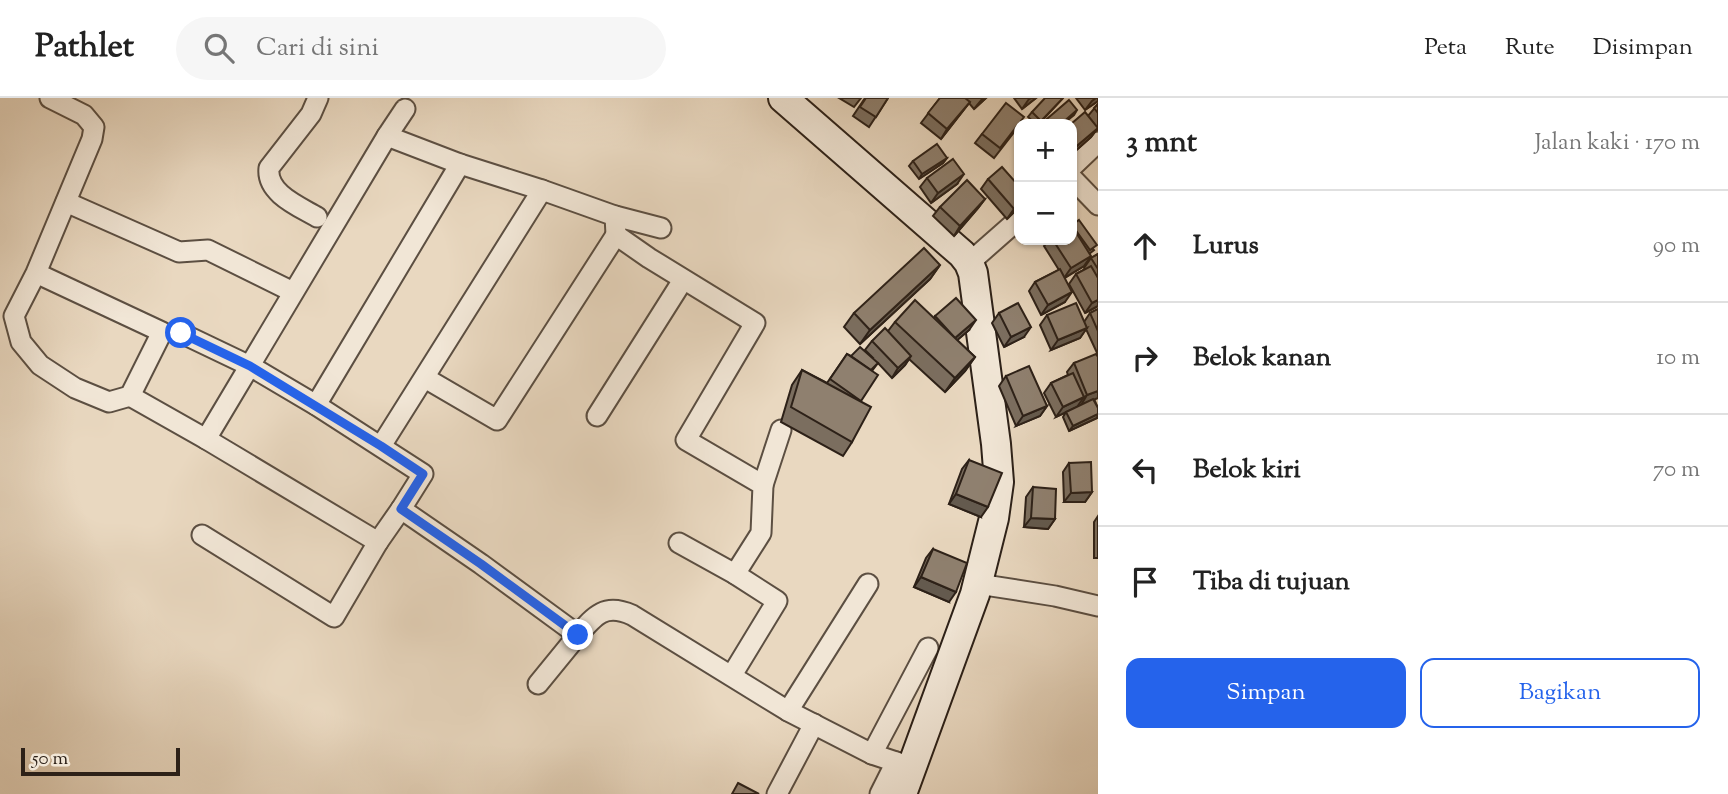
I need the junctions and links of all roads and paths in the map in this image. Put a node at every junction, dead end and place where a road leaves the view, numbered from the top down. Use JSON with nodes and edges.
{"nodes":[{"id":1,"x":50,"y":98,"type":"edge"},
{"id":2,"x":318,"y":98,"type":"edge"},
{"id":3,"x":783,"y":98,"type":"edge"},
{"id":4,"x":405,"y":109,"type":"dead end"},
{"id":5,"x":387,"y":136,"type":"junction"},
{"id":6,"x":1098,"y":142,"type":"edge"},
{"id":7,"x":1077,"y":162,"type":"edge"},
{"id":8,"x":460,"y":164,"type":"junction"},
{"id":9,"x":1076,"y":182,"type":"edge"},
{"id":10,"x":542,"y":190,"type":"junction"},
{"id":11,"x":66,"y":202,"type":"junction"},
{"id":12,"x":1098,"y":205,"type":"edge"},
{"id":13,"x":317,"y":217,"type":"dead end"},
{"id":14,"x":1014,"y":223,"type":"edge"},
{"id":15,"x":616,"y":226,"type":"junction"},
{"id":16,"x":661,"y":228,"type":"dead end"},
{"id":17,"x":969,"y":263,"type":"junction"},
{"id":18,"x":36,"y":273,"type":"junction"},
{"id":19,"x":683,"y":280,"type":"junction"},
{"id":20,"x":293,"y":292,"type":"junction"},
{"id":21,"x":181,"y":333,"type":"dead end"},
{"id":22,"x":250,"y":366,"type":"junction"},
{"id":23,"x":425,"y":378,"type":"junction"},
{"id":24,"x":130,"y":396,"type":"junction"},
{"id":25,"x":316,"y":405,"type":"junction"},
{"id":26,"x":597,"y":416,"type":"dead end"},
{"id":27,"x":781,"y":430,"type":"dead end"},
{"id":28,"x":206,"y":439,"type":"junction"},
{"id":29,"x":381,"y":446,"type":"junction"},
{"id":30,"x":763,"y":485,"type":"junction"},
{"id":31,"x":401,"y":509,"type":"junction"},
{"id":32,"x":202,"y":536,"type":"dead end"},
{"id":33,"x":378,"y":542,"type":"junction"},
{"id":34,"x":679,"y":543,"type":"dead end"},
{"id":35,"x":735,"y":574,"type":"junction"},
{"id":36,"x":868,"y":584,"type":"dead end"},
{"id":37,"x":978,"y":584,"type":"junction"},
{"id":38,"x":1098,"y":606,"type":"edge"},
{"id":39,"x":578,"y":635,"type":"junction"},
{"id":40,"x":928,"y":648,"type":"dead end"},
{"id":41,"x":732,"y":676,"type":"junction"},
{"id":42,"x":538,"y":684,"type":"dead end"},
{"id":43,"x":788,"y":711,"type":"junction"},
{"id":44,"x":814,"y":724,"type":"junction"},
{"id":45,"x":872,"y":754,"type":"junction"},
{"id":46,"x":904,"y":764,"type":"junction"},
{"id":47,"x":777,"y":794,"type":"edge"},
{"id":48,"x":880,"y":794,"type":"edge"},
{"id":49,"x":902,"y":794,"type":"edge"}],
"edges":[{"from":1,"to":11,"type":"street"},
{"from":2,"to":13,"type":"street"},
{"from":3,"to":17,"type":"street"},
{"from":4,"to":5,"type":"street"},
{"from":5,"to":8,"type":"street"},
{"from":5,"to":20,"type":"street"},
{"from":6,"to":7,"type":"street"},
{"from":8,"to":10,"type":"street"},
{"from":8,"to":25,"type":"street"},
{"from":9,"to":12,"type":"street"},
{"from":10,"to":15,"type":"street"},
{"from":10,"to":23,"type":"street"},
{"from":11,"to":18,"type":"street"},
{"from":11,"to":20,"type":"street"},
{"from":14,"to":17,"type":"street"},
{"from":15,"to":16,"type":"street"},
{"from":15,"to":19,"type":"street"},
{"from":15,"to":23,"type":"street"},
{"from":17,"to":37,"type":"street"},
{"from":18,"to":24,"type":"street"},
{"from":18,"to":24,"type":"street"},
{"from":19,"to":26,"type":"street"},
{"from":19,"to":30,"type":"street"},
{"from":20,"to":22,"type":"street"},
{"from":21,"to":22,"type":"street"},
{"from":22,"to":25,"type":"street"},
{"from":22,"to":28,"type":"street"},
{"from":23,"to":29,"type":"street"},
{"from":24,"to":28,"type":"street"},
{"from":25,"to":29,"type":"street"},
{"from":27,"to":30,"type":"street"},
{"from":28,"to":33,"type":"street"},
{"from":29,"to":31,"type":"street"},
{"from":30,"to":35,"type":"street"},
{"from":31,"to":33,"type":"street"},
{"from":31,"to":39,"type":"street"},
{"from":32,"to":33,"type":"street"},
{"from":34,"to":35,"type":"street"},
{"from":35,"to":41,"type":"street"},
{"from":36,"to":43,"type":"street"},
{"from":37,"to":38,"type":"street"},
{"from":37,"to":46,"type":"street"},
{"from":39,"to":41,"type":"street"},
{"from":39,"to":42,"type":"street"},
{"from":40,"to":45,"type":"street"},
{"from":41,"to":43,"type":"street"},
{"from":43,"to":44,"type":"street"},
{"from":44,"to":45,"type":"street"},
{"from":44,"to":47,"type":"street"},
{"from":45,"to":46,"type":"street"},
{"from":46,"to":48,"type":"street"},
{"from":46,"to":49,"type":"street"}]}
